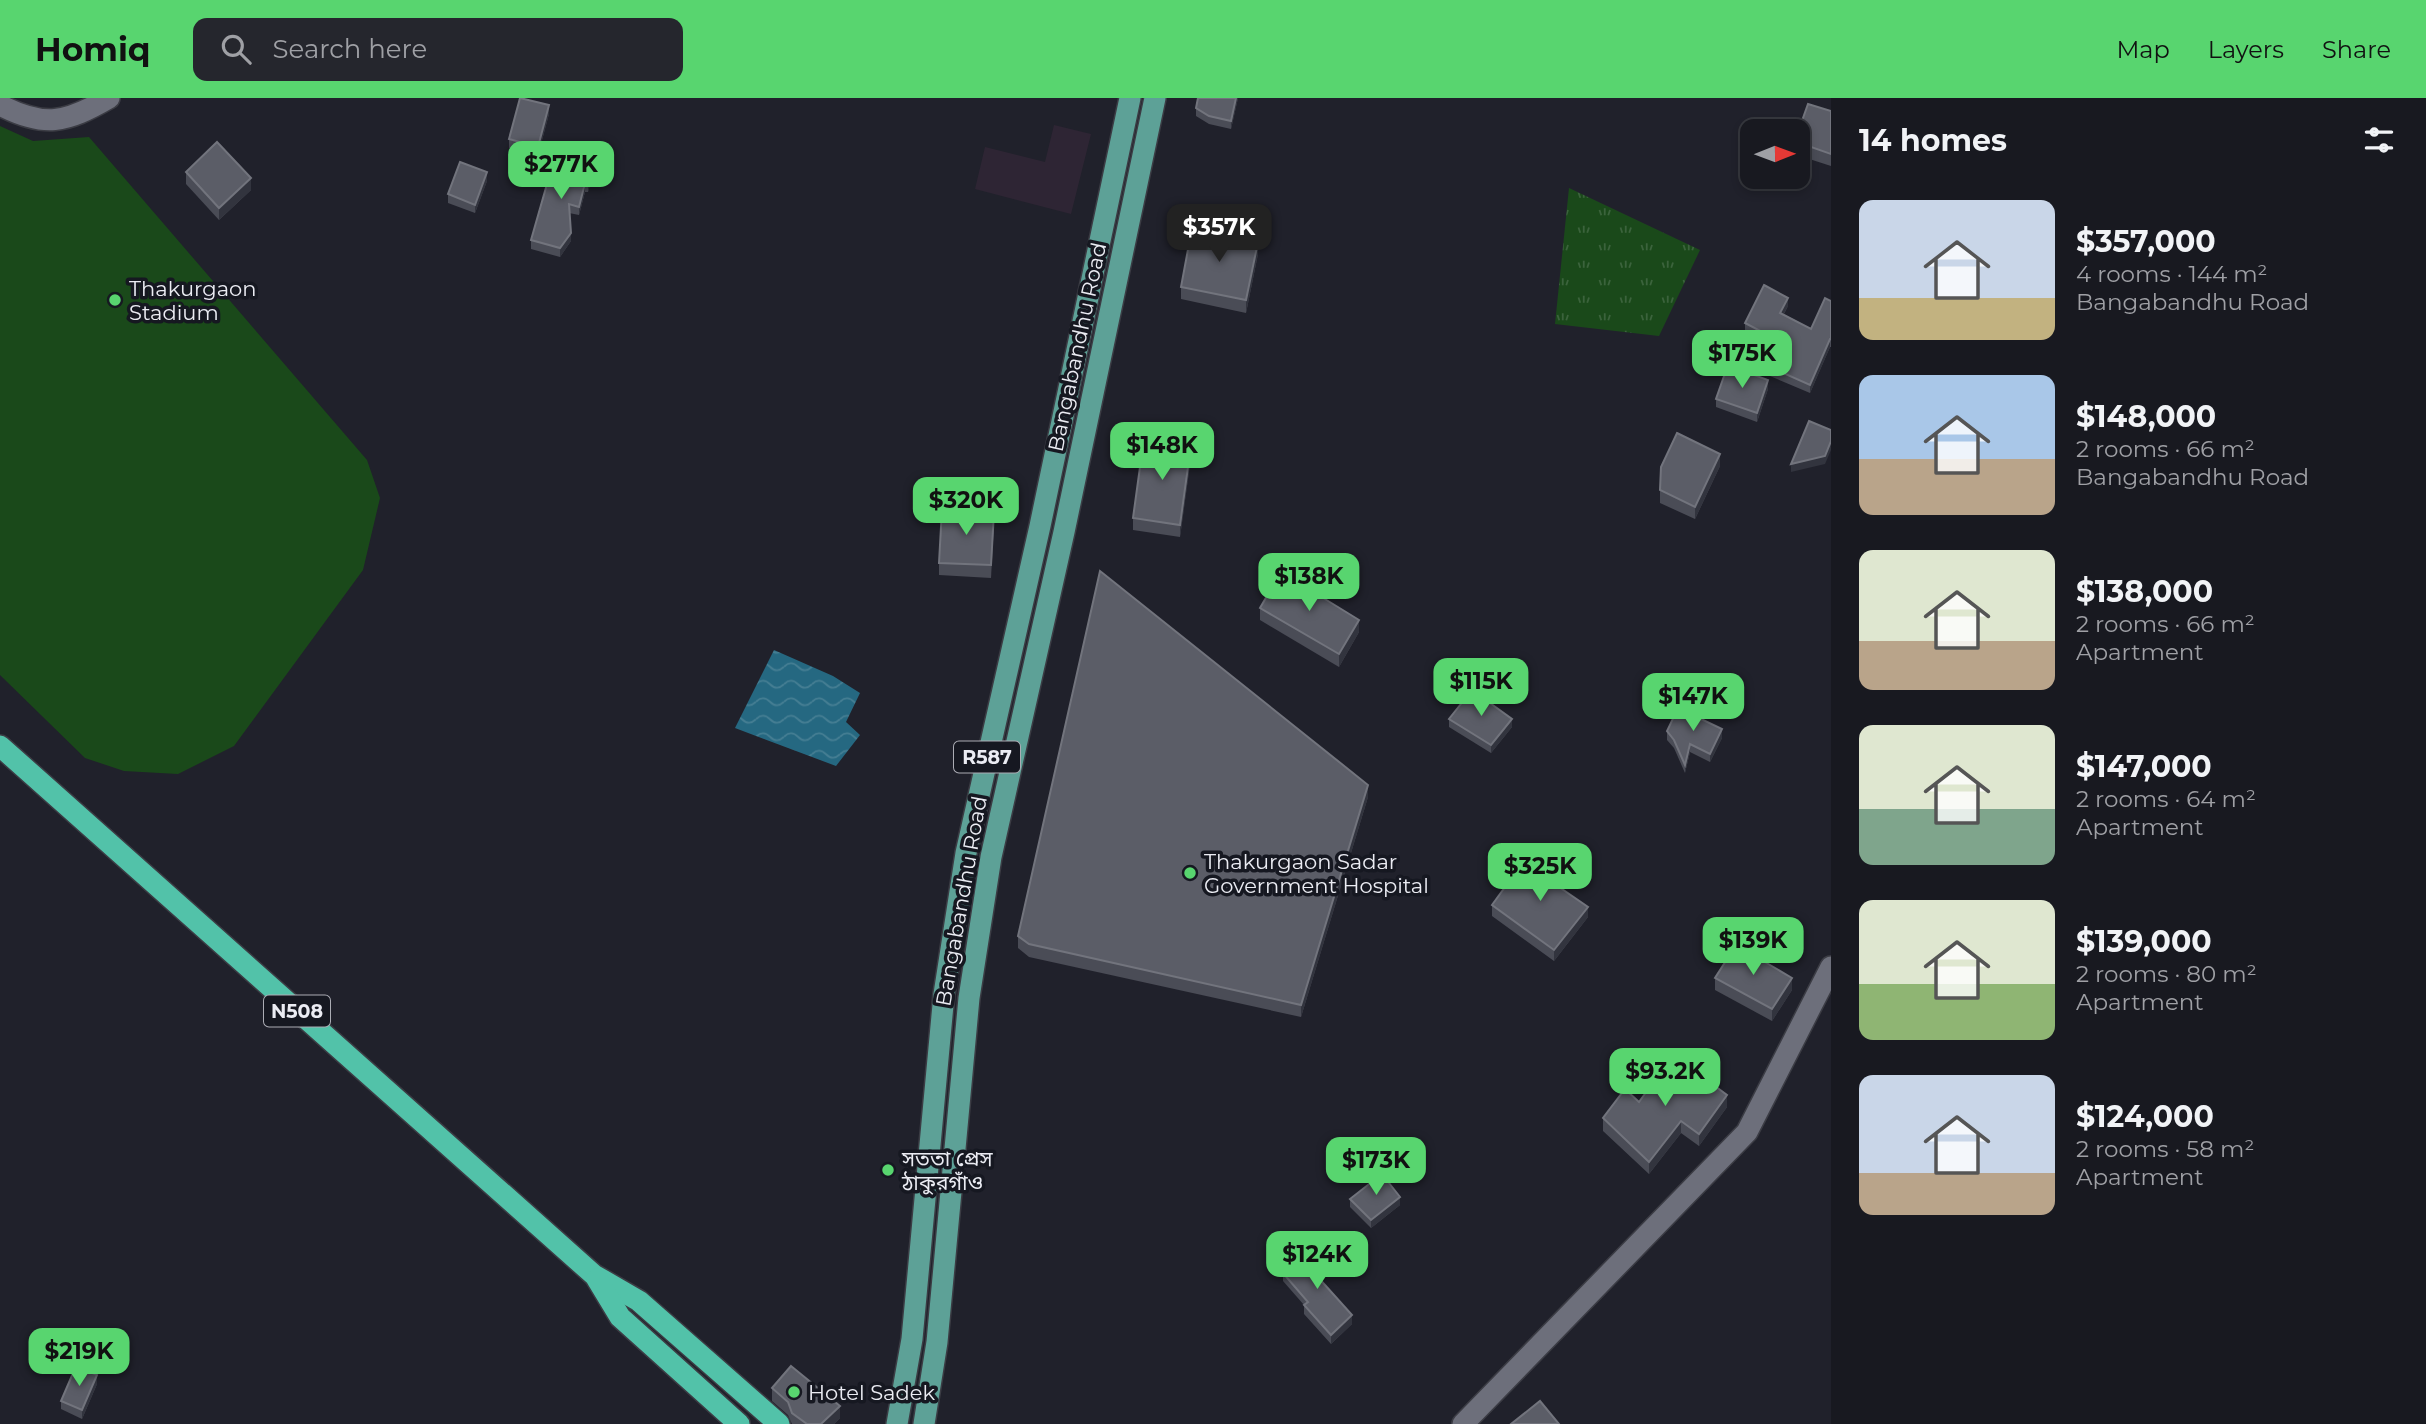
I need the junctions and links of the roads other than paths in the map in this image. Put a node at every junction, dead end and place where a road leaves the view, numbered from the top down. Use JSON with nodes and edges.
{"nodes":[{"id":1,"x":109,"y":98,"type":"edge"},
{"id":2,"x":1130,"y":98,"type":"edge"},
{"id":3,"x":1156,"y":98,"type":"edge"},
{"id":4,"x":0,"y":105,"type":"edge"},
{"id":5,"x":0,"y":746,"type":"edge"},
{"id":6,"x":1831,"y":967,"type":"edge"},
{"id":7,"x":594,"y":1275,"type":"junction"},
{"id":8,"x":739,"y":1424,"type":"edge"},
{"id":9,"x":779,"y":1424,"type":"edge"},
{"id":10,"x":897,"y":1424,"type":"edge"},
{"id":11,"x":924,"y":1424,"type":"edge"},
{"id":12,"x":1463,"y":1424,"type":"edge"}],
"edges":[{"from":1,"to":4,"type":"street"},
{"from":2,"to":10,"type":"main road","name":"Bangabandhu Road","number":"R587"},
{"from":3,"to":11,"type":"main road","name":"Bangabandhu Road","number":"R587"},
{"from":5,"to":7,"type":"highway","number":"N508"},
{"from":6,"to":12,"type":"street"},
{"from":7,"to":8,"type":"highway","number":"N508"},
{"from":7,"to":9,"type":"highway","number":"N508"}]}
